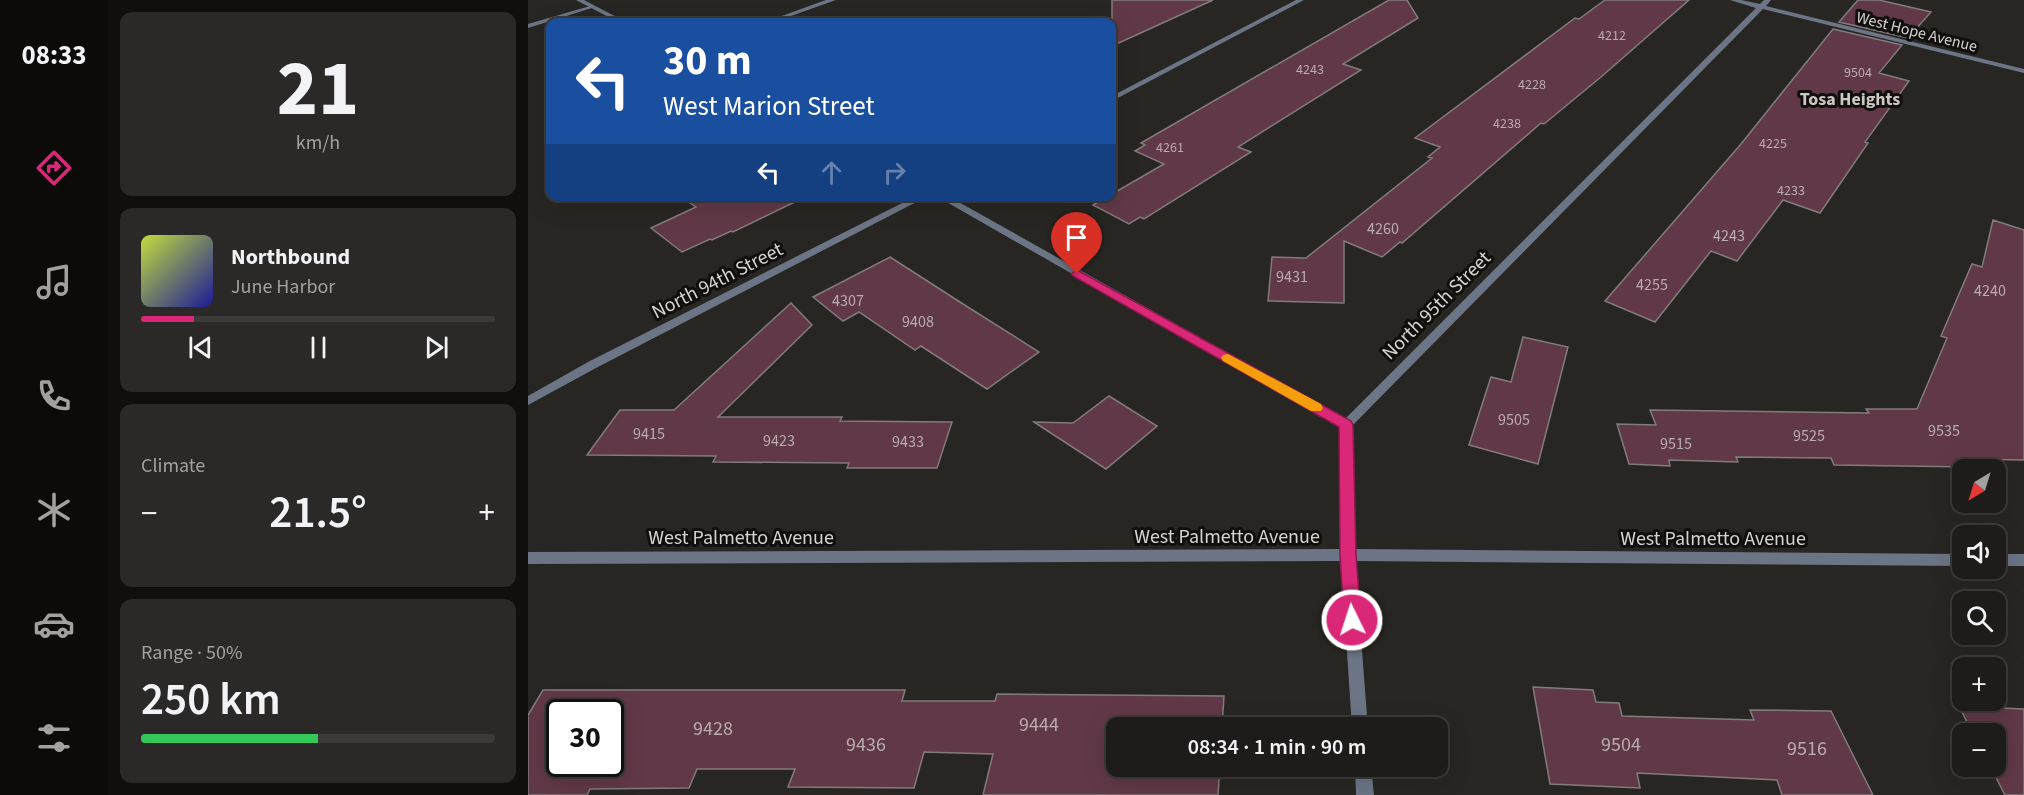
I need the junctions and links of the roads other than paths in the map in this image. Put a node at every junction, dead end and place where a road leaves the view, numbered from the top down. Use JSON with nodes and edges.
{"nodes":[{"id":1,"x":579,"y":0,"type":"edge"},
{"id":2,"x":600,"y":0,"type":"edge"},
{"id":3,"x":833,"y":0,"type":"edge"},
{"id":4,"x":1301,"y":0,"type":"edge"},
{"id":5,"x":1733,"y":0,"type":"edge"},
{"id":6,"x":1764,"y":3,"type":"edge"},
{"id":7,"x":590,"y":5,"type":"junction"},
{"id":8,"x":552,"y":18,"type":"edge"},
{"id":9,"x":614,"y":18,"type":"edge"},
{"id":10,"x":781,"y":18,"type":"edge"},
{"id":11,"x":546,"y":20,"type":"edge"},
{"id":12,"x":528,"y":26,"type":"edge"},
{"id":13,"x":2024,"y":71,"type":"edge"},
{"id":14,"x":1116,"y":97,"type":"edge"},
{"id":15,"x":914,"y":201,"type":"edge"},
{"id":16,"x":949,"y":201,"type":"edge"},
{"id":17,"x":528,"y":401,"type":"edge"},
{"id":18,"x":1346,"y":425,"type":"junction"},
{"id":19,"x":1348,"y":555,"type":"junction"},
{"id":20,"x":528,"y":558,"type":"edge"},
{"id":21,"x":1952,"y":560,"type":"edge"},
{"id":22,"x":2006,"y":560,"type":"edge"},
{"id":23,"x":2024,"y":560,"type":"edge"},
{"id":24,"x":1359,"y":717,"type":"edge"},
{"id":25,"x":1364,"y":777,"type":"edge"},
{"id":26,"x":1365,"y":795,"type":"edge"}],
"edges":[{"from":1,"to":7,"type":"street"},
{"from":2,"to":7,"type":"street"},
{"from":3,"to":10,"type":"street"},
{"from":4,"to":14,"type":"street"},
{"from":5,"to":6,"type":"street","name":"West Hope Avenue"},
{"from":6,"to":13,"type":"street","name":"West Hope Avenue"},
{"from":6,"to":18,"type":"street","name":"North 95th Street"},
{"from":7,"to":8,"type":"street"},
{"from":7,"to":9,"type":"street"},
{"from":11,"to":12,"type":"street"},
{"from":15,"to":17,"type":"street","name":"North 94th Street"},
{"from":16,"to":18,"type":"street"},
{"from":18,"to":19,"type":"street"},
{"from":19,"to":20,"type":"street","name":"West Palmetto Avenue"},
{"from":19,"to":21,"type":"street","name":"West Palmetto Avenue"},
{"from":19,"to":24,"type":"street"},
{"from":22,"to":23,"type":"street"},
{"from":25,"to":26,"type":"street"}]}
